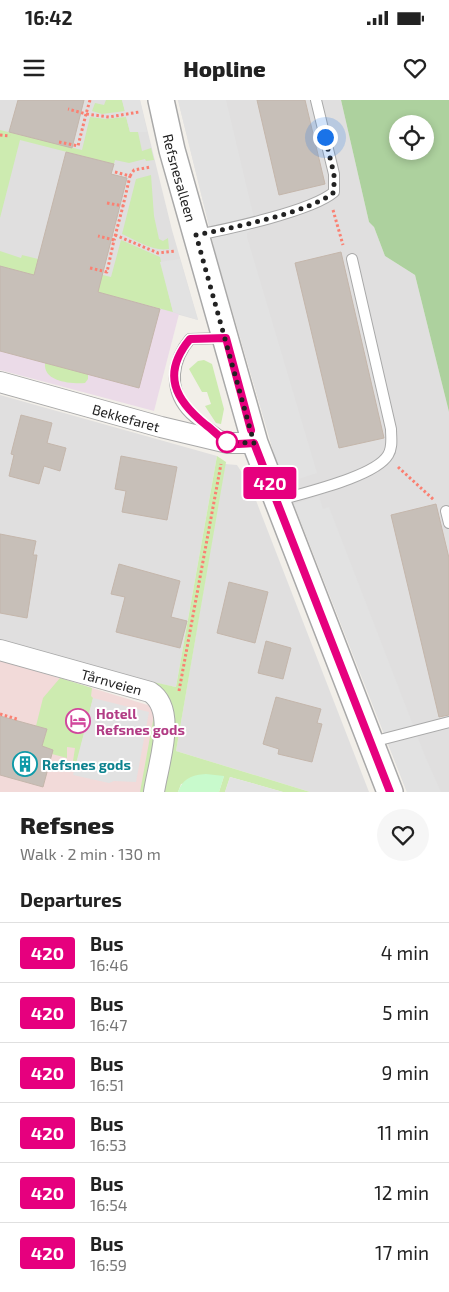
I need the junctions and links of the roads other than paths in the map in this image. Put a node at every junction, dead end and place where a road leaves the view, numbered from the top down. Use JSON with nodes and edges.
{"nodes":[{"id":1,"x":161,"y":100,"type":"edge"},
{"id":2,"x":316,"y":100,"type":"edge"},
{"id":3,"x":196,"y":235,"type":"junction"},
{"id":4,"x":352,"y":259,"type":"road end"},
{"id":5,"x":226,"y":338,"type":"junction"},
{"id":6,"x":0,"y":382,"type":"edge"},
{"id":7,"x":228,"y":443,"type":"junction"},
{"id":8,"x":254,"y":443,"type":"junction"},
{"id":9,"x":276,"y":501,"type":"junction"},
{"id":10,"x":446,"y":511,"type":"road end"},
{"id":11,"x":449,"y":524,"type":"edge"},
{"id":12,"x":0,"y":650,"type":"edge"},
{"id":13,"x":449,"y":722,"type":"edge"},
{"id":14,"x":371,"y":742,"type":"junction"},
{"id":15,"x":154,"y":792,"type":"edge"},
{"id":16,"x":390,"y":792,"type":"edge"}],
"edges":[{"from":1,"to":3,"type":"street","name":"Refsnesalleen"},
{"from":2,"to":3,"type":"lane"},
{"from":3,"to":5,"type":"street","name":"Refsnesalleen"},
{"from":4,"to":9,"type":"lane"},
{"from":5,"to":7,"type":"lane"},
{"from":5,"to":8,"type":"street","name":"Refsnesalleen"},
{"from":6,"to":7,"type":"street","name":"Bekkefaret"},
{"from":7,"to":8,"type":"street","name":"Bekkefaret"},
{"from":8,"to":9,"type":"street","name":"Refsnesalleen"},
{"from":9,"to":14,"type":"street","name":"Refsnesalleen"},
{"from":10,"to":11,"type":"lane"},
{"from":12,"to":15,"type":"street","name":"Tårnveien"},
{"from":13,"to":14,"type":"lane"},
{"from":14,"to":16,"type":"street","name":"Refsnesalleen"}]}
